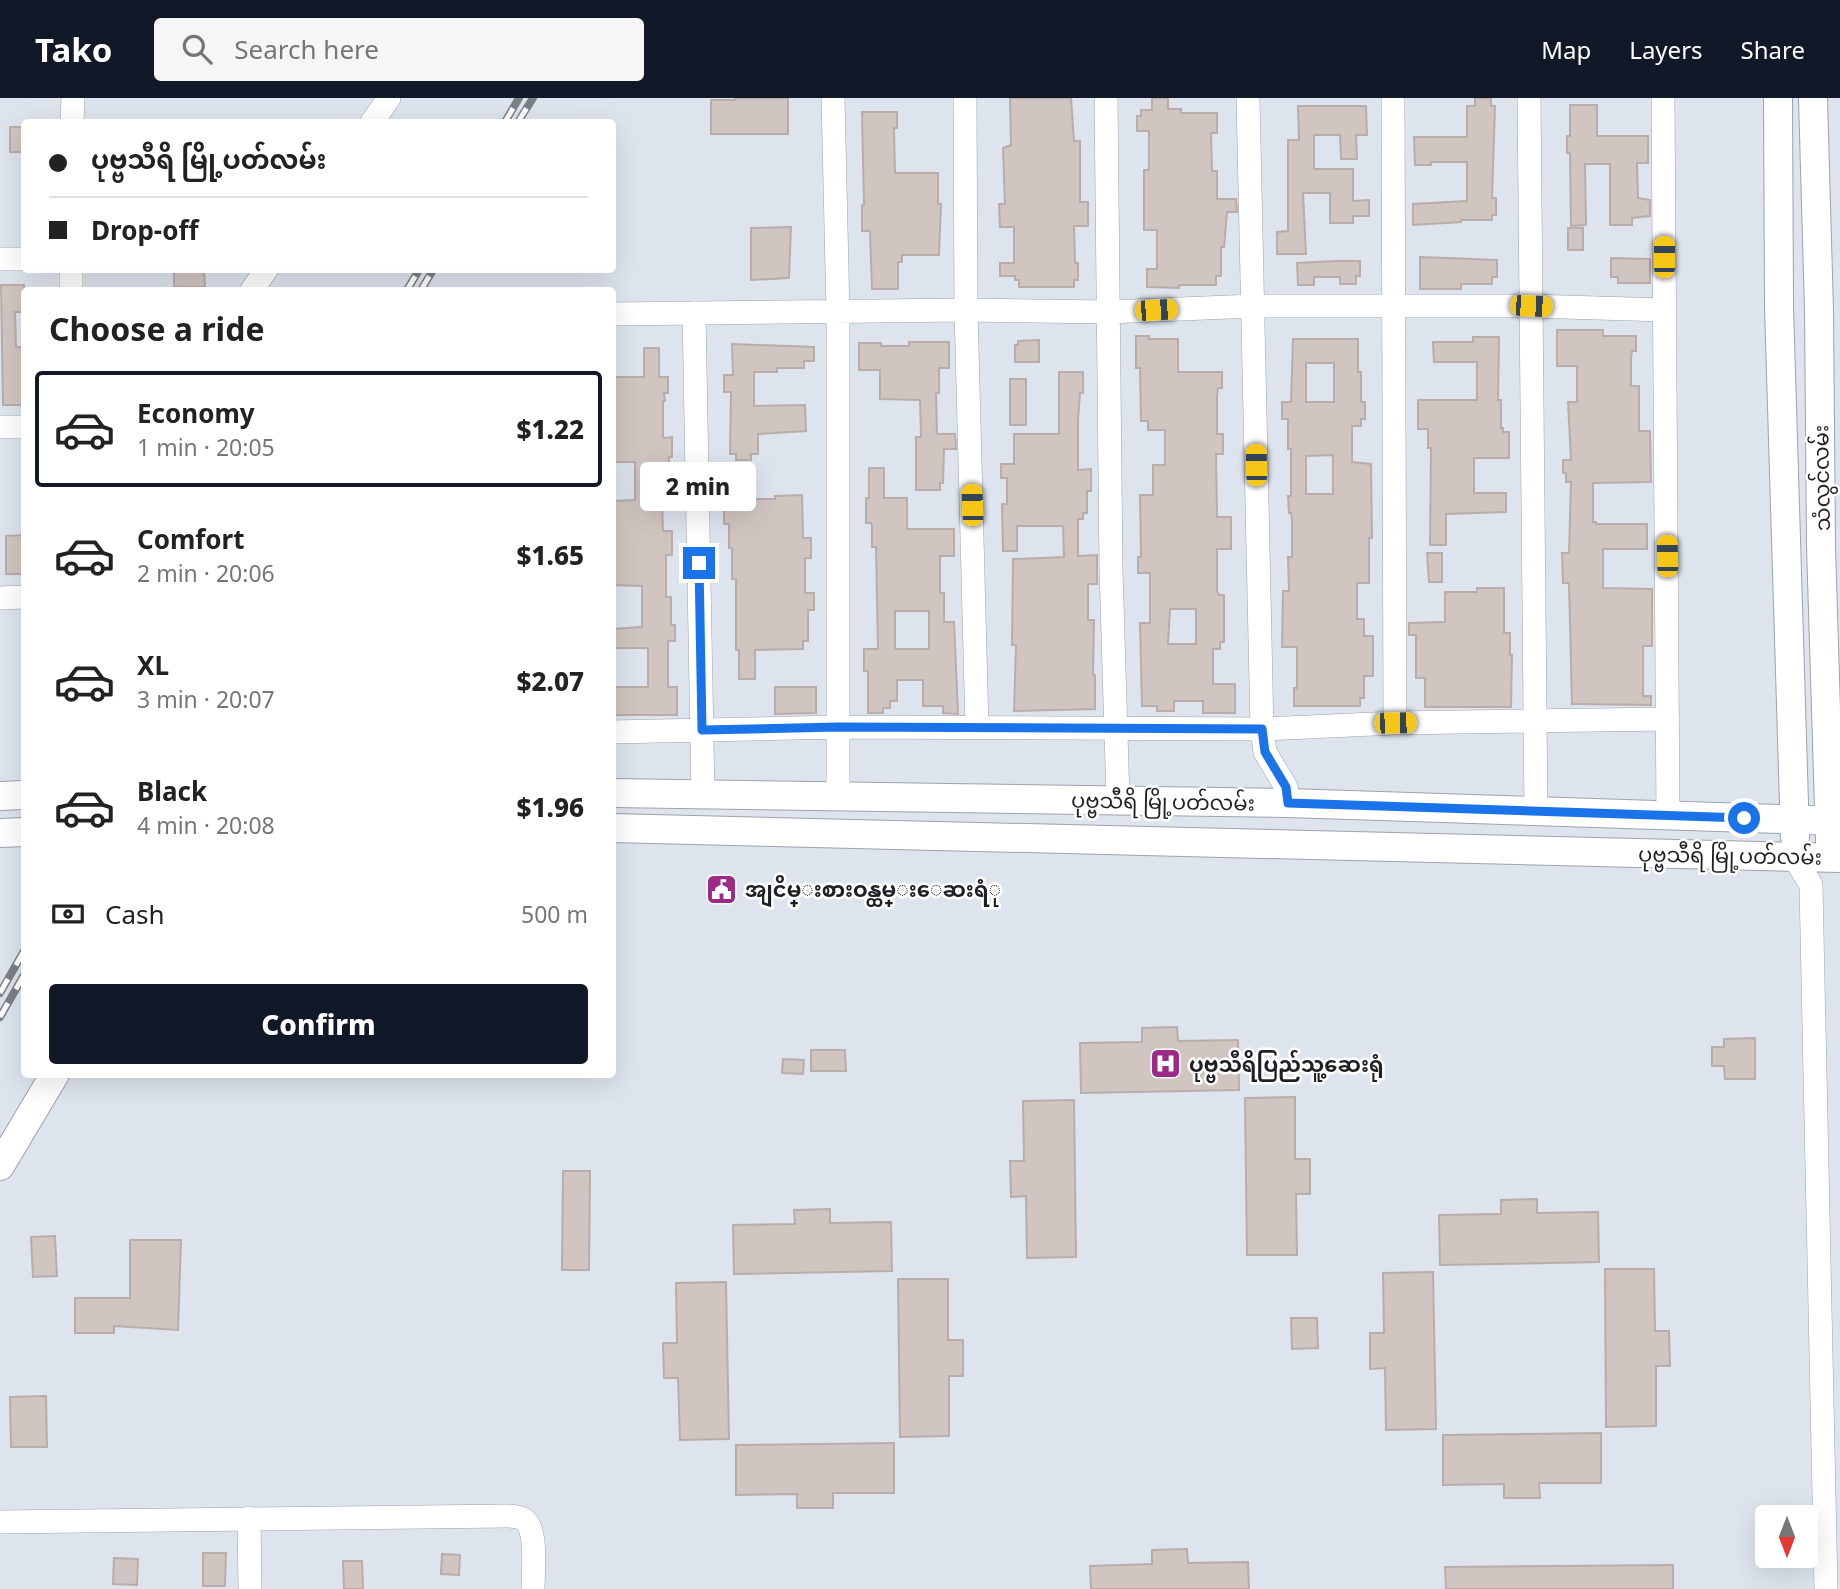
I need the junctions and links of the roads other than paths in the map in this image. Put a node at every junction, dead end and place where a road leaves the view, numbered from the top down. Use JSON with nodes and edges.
{"nodes":[{"id":1,"x":73,"y":98,"type":"edge"},
{"id":2,"x":389,"y":98,"type":"edge"},
{"id":3,"x":833,"y":98,"type":"edge"},
{"id":4,"x":965,"y":98,"type":"edge"},
{"id":5,"x":1106,"y":98,"type":"edge"},
{"id":6,"x":1248,"y":98,"type":"edge"},
{"id":7,"x":1392,"y":98,"type":"edge"},
{"id":8,"x":1530,"y":98,"type":"edge"},
{"id":9,"x":1663,"y":98,"type":"edge"},
{"id":10,"x":1778,"y":98,"type":"edge"},
{"id":11,"x":1813,"y":98,"type":"edge"},
{"id":12,"x":72,"y":119,"type":"edge"},
{"id":13,"x":374,"y":119,"type":"edge"},
{"id":14,"x":0,"y":259,"type":"edge"},
{"id":15,"x":21,"y":259,"type":"edge"},
{"id":16,"x":1253,"y":306,"type":"junction"},
{"id":17,"x":1531,"y":306,"type":"junction"},
{"id":18,"x":1393,"y":307,"type":"junction"},
{"id":19,"x":966,"y":310,"type":"junction"},
{"id":20,"x":1664,"y":310,"type":"junction"},
{"id":21,"x":838,"y":312,"type":"junction"},
{"id":22,"x":1108,"y":312,"type":"junction"},
{"id":23,"x":694,"y":313,"type":"junction"},
{"id":24,"x":616,"y":314,"type":"edge"},
{"id":25,"x":0,"y":426,"type":"edge"},
{"id":26,"x":21,"y":427,"type":"edge"},
{"id":27,"x":21,"y":597,"type":"edge"},
{"id":28,"x":0,"y":598,"type":"edge"},
{"id":29,"x":1668,"y":719,"type":"junction"},
{"id":30,"x":1535,"y":721,"type":"junction"},
{"id":31,"x":1395,"y":723,"type":"junction"},
{"id":32,"x":838,"y":727,"type":"junction"},
{"id":33,"x":978,"y":728,"type":"junction"},
{"id":34,"x":1116,"y":729,"type":"junction"},
{"id":35,"x":1262,"y":729,"type":"junction"},
{"id":36,"x":702,"y":730,"type":"junction"},
{"id":37,"x":616,"y":732,"type":"edge"},
{"id":38,"x":616,"y":793,"type":"edge"},
{"id":39,"x":704,"y":794,"type":"junction"},
{"id":40,"x":21,"y":795,"type":"edge"},
{"id":41,"x":0,"y":796,"type":"edge"},
{"id":42,"x":838,"y":796,"type":"junction"},
{"id":43,"x":1118,"y":800,"type":"junction"},
{"id":44,"x":1288,"y":803,"type":"junction"},
{"id":45,"x":1536,"y":812,"type":"junction"},
{"id":46,"x":1668,"y":816,"type":"junction"},
{"id":47,"x":1795,"y":820,"type":"junction"},
{"id":48,"x":1835,"y":821,"type":"edge"},
{"id":49,"x":616,"y":828,"type":"edge"},
{"id":50,"x":21,"y":832,"type":"edge"},
{"id":51,"x":0,"y":833,"type":"edge"},
{"id":52,"x":1794,"y":857,"type":"junction"},
{"id":53,"x":1834,"y":857,"type":"edge"},
{"id":54,"x":1811,"y":885,"type":"junction"},
{"id":55,"x":53,"y":1078,"type":"edge"},
{"id":56,"x":0,"y":1166,"type":"edge"},
{"id":57,"x":1831,"y":1359,"type":"edge"},
{"id":58,"x":1833,"y":1510,"type":"edge"},
{"id":59,"x":250,"y":1518,"type":"junction"},
{"id":60,"x":0,"y":1522,"type":"edge"},
{"id":61,"x":250,"y":1589,"type":"edge"},
{"id":62,"x":533,"y":1589,"type":"edge"},
{"id":63,"x":1826,"y":1589,"type":"edge"}],
"edges":[{"from":1,"to":12,"type":"street"},
{"from":2,"to":13,"type":"street"},
{"from":3,"to":21,"type":"street"},
{"from":4,"to":19,"type":"street"},
{"from":5,"to":22,"type":"street"},
{"from":6,"to":16,"type":"street"},
{"from":7,"to":18,"type":"street"},
{"from":8,"to":17,"type":"street"},
{"from":9,"to":20,"type":"street"},
{"from":10,"to":47,"type":"main road","name":"သံလွင်လမ်း"},
{"from":11,"to":48,"type":"main road","name":"သံလွင်လမ်း"},
{"from":14,"to":15,"type":"street"},
{"from":16,"to":18,"type":"street"},
{"from":16,"to":22,"type":"street"},
{"from":16,"to":35,"type":"street"},
{"from":17,"to":18,"type":"street"},
{"from":17,"to":20,"type":"street"},
{"from":17,"to":30,"type":"street"},
{"from":18,"to":31,"type":"street"},
{"from":19,"to":21,"type":"street"},
{"from":19,"to":22,"type":"street"},
{"from":19,"to":33,"type":"street"},
{"from":20,"to":29,"type":"street"},
{"from":21,"to":23,"type":"street"},
{"from":21,"to":32,"type":"street"},
{"from":22,"to":34,"type":"street"},
{"from":23,"to":24,"type":"street"},
{"from":23,"to":36,"type":"street"},
{"from":25,"to":26,"type":"street"},
{"from":27,"to":28,"type":"street"},
{"from":29,"to":30,"type":"street"},
{"from":29,"to":46,"type":"street"},
{"from":30,"to":31,"type":"street"},
{"from":30,"to":45,"type":"street"},
{"from":31,"to":35,"type":"street"},
{"from":32,"to":33,"type":"street"},
{"from":32,"to":36,"type":"street"},
{"from":32,"to":42,"type":"street"},
{"from":33,"to":34,"type":"street"},
{"from":34,"to":35,"type":"street"},
{"from":34,"to":43,"type":"street"},
{"from":35,"to":44,"type":"street"},
{"from":36,"to":37,"type":"street"},
{"from":36,"to":39,"type":"street"},
{"from":38,"to":39,"type":"main road","name":"ပုဗ္ဗသီရိ မြို့ပတ်လမ်း"},
{"from":39,"to":42,"type":"main road","name":"ပုဗ္ဗသီရိ မြို့ပတ်လမ်း"},
{"from":40,"to":41,"type":"main road"},
{"from":42,"to":43,"type":"main road","name":"ပုဗ္ဗသီရိ မြို့ပတ်လမ်း"},
{"from":43,"to":44,"type":"main road","name":"ပုဗ္ဗသီရိ မြို့ပတ်လမ်း"},
{"from":44,"to":45,"type":"main road","name":"ပုဗ္ဗသီရိ မြို့ပတ်လမ်း"},
{"from":45,"to":46,"type":"main road","name":"ပုဗ္ဗသီရိ မြို့ပတ်လမ်း"},
{"from":46,"to":47,"type":"main road","name":"ပုဗ္ဗသီရိ မြို့ပတ်လမ်း"},
{"from":47,"to":48,"type":"main road","name":"ပုဗ္ဗသီရိ မြို့ပတ်လမ်း"},
{"from":47,"to":52,"type":"main road","name":"သံလွင်လမ်း"},
{"from":48,"to":53,"type":"main road","name":"သံလွင်လမ်း"},
{"from":49,"to":52,"type":"main road","name":"ပုဗ္ဗသီရိ မြို့ပတ်လမ်း"},
{"from":50,"to":51,"type":"main road"},
{"from":52,"to":53,"type":"main road","name":"ပုဗ္ဗသီရိ မြို့ပတ်လမ်း"},
{"from":52,"to":54,"type":"street"},
{"from":53,"to":54,"type":"street"},
{"from":54,"to":57,"type":"street"},
{"from":55,"to":56,"type":"main road"},
{"from":57,"to":58,"type":"street"},
{"from":58,"to":63,"type":"street"},
{"from":59,"to":60,"type":"street"},
{"from":59,"to":61,"type":"street"},
{"from":59,"to":62,"type":"street"}]}
